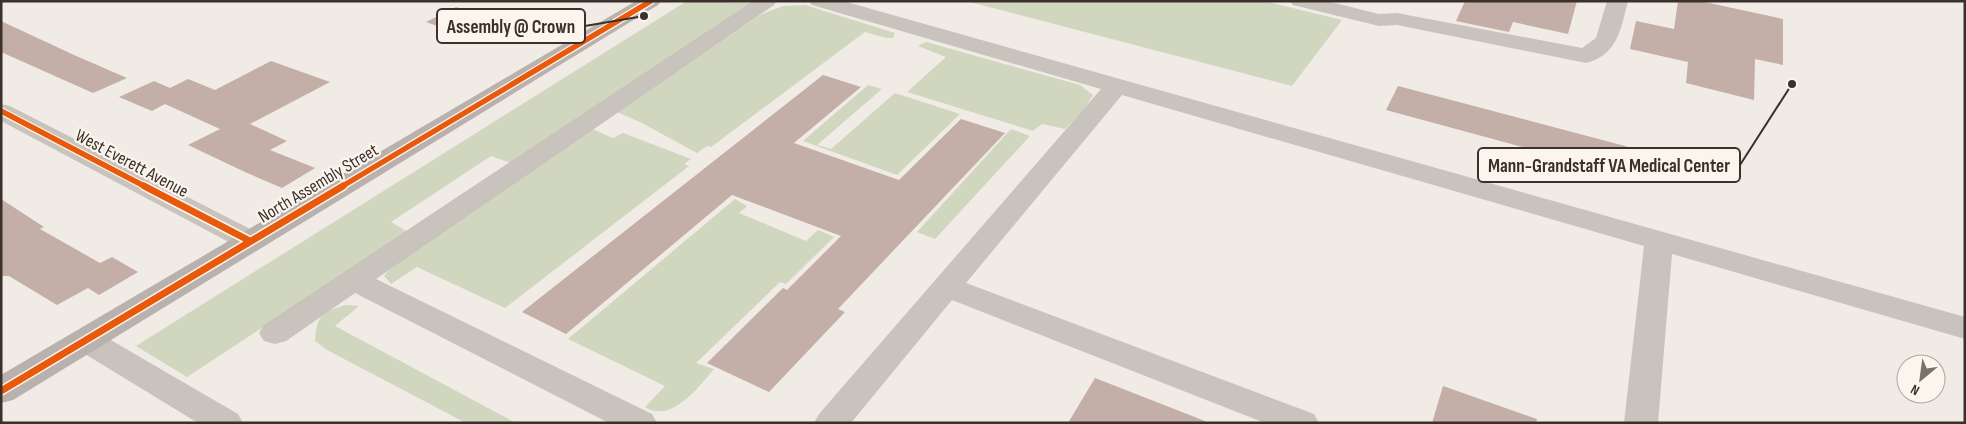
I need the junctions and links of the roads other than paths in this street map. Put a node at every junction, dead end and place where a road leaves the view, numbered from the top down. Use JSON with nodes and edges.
{"nodes":[{"id":1,"x":767,"y":1,"type":"edge"},
{"id":2,"x":819,"y":1,"type":"edge"},
{"id":3,"x":1300,"y":1,"type":"edge"},
{"id":4,"x":1410,"y":1,"type":"edge"},
{"id":5,"x":1618,"y":1,"type":"edge"},
{"id":6,"x":642,"y":3,"type":"edge"},
{"id":7,"x":1397,"y":19,"type":"junction"},
{"id":8,"x":1117,"y":86,"type":"junction"},
{"id":9,"x":1,"y":112,"type":"edge"},
{"id":10,"x":250,"y":241,"type":"junction"},
{"id":11,"x":1659,"y":241,"type":"junction"},
{"id":12,"x":354,"y":280,"type":"junction"},
{"id":13,"x":947,"y":287,"type":"junction"},
{"id":14,"x":1965,"y":328,"type":"edge"},
{"id":15,"x":275,"y":333,"type":"dead end"},
{"id":16,"x":86,"y":340,"type":"junction"},
{"id":17,"x":1,"y":391,"type":"edge"},
{"id":18,"x":226,"y":423,"type":"edge"},
{"id":19,"x":640,"y":423,"type":"edge"},
{"id":20,"x":831,"y":423,"type":"edge"},
{"id":21,"x":1302,"y":423,"type":"edge"},
{"id":22,"x":1642,"y":423,"type":"edge"}],
"edges":[{"from":1,"to":12,"type":"street"},
{"from":2,"to":8,"type":"street"},
{"from":3,"to":7,"type":"street"},
{"from":4,"to":7,"type":"street"},
{"from":5,"to":7,"type":"street"},
{"from":6,"to":10,"type":"main road","name":"North Assembly Street"},
{"from":8,"to":11,"type":"street"},
{"from":8,"to":13,"type":"street"},
{"from":9,"to":10,"type":"street","name":"West Everett Avenue"},
{"from":10,"to":16,"type":"main road","name":"North Assembly Street"},
{"from":11,"to":14,"type":"street"},
{"from":11,"to":22,"type":"street"},
{"from":12,"to":15,"type":"street"},
{"from":12,"to":19,"type":"street"},
{"from":13,"to":20,"type":"street"},
{"from":13,"to":21,"type":"street"},
{"from":16,"to":17,"type":"main road","name":"North Assembly Street"},
{"from":16,"to":18,"type":"street"}]}
